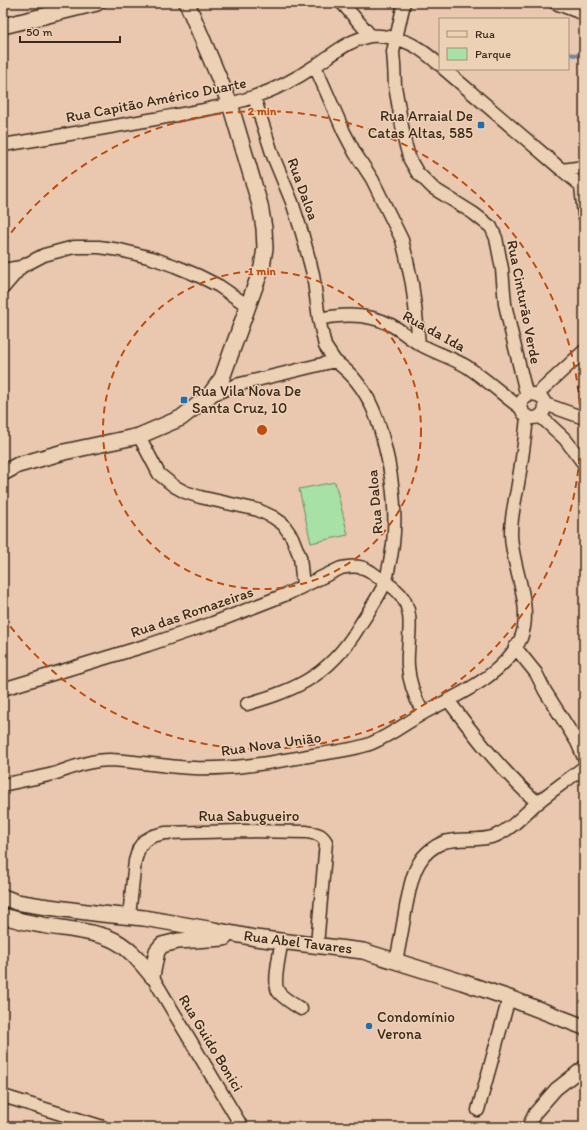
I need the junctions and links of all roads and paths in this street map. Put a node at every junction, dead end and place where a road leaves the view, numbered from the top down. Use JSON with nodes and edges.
{"nodes":[{"id":1,"x":97,"y":3,"type":"edge"},
{"id":2,"x":187,"y":3,"type":"edge"},
{"id":3,"x":342,"y":3,"type":"edge"},
{"id":4,"x":404,"y":3,"type":"edge"},
{"id":5,"x":555,"y":3,"type":"edge"},
{"id":6,"x":584,"y":14,"type":"edge"},
{"id":7,"x":3,"y":26,"type":"edge"},
{"id":8,"x":370,"y":36,"type":"junction"},
{"id":9,"x":396,"y":38,"type":"junction"},
{"id":10,"x":439,"y":64,"type":"edge"},
{"id":11,"x":315,"y":66,"type":"junction"},
{"id":12,"x":445,"y":70,"type":"edge"},
{"id":13,"x":254,"y":97,"type":"junction"},
{"id":14,"x":230,"y":104,"type":"junction"},
{"id":15,"x":3,"y":145,"type":"edge"},
{"id":16,"x":584,"y":167,"type":"edge"},
{"id":17,"x":562,"y":170,"type":"junction"},
{"id":18,"x":583,"y":187,"type":"edge"},
{"id":19,"x":584,"y":214,"type":"edge"},
{"id":20,"x":21,"y":267,"type":"junction"},
{"id":21,"x":3,"y":270,"type":"edge"},
{"id":22,"x":3,"y":288,"type":"edge"},
{"id":23,"x":248,"y":306,"type":"junction"},
{"id":24,"x":319,"y":319,"type":"junction"},
{"id":25,"x":419,"y":344,"type":"junction"},
{"id":26,"x":584,"y":351,"type":"edge"},
{"id":27,"x":335,"y":361,"type":"junction"},
{"id":28,"x":209,"y":396,"type":"junction"},
{"id":29,"x":531,"y":396,"type":"junction"},
{"id":30,"x":545,"y":404,"type":"junction"},
{"id":31,"x":525,"y":412,"type":"junction"},
{"id":32,"x":540,"y":416,"type":"junction"},
{"id":33,"x":584,"y":418,"type":"edge"},
{"id":34,"x":139,"y":436,"type":"junction"},
{"id":35,"x":584,"y":464,"type":"edge"},
{"id":36,"x":3,"y":473,"type":"edge"},
{"id":37,"x":385,"y":582,"type":"junction"},
{"id":38,"x":303,"y":586,"type":"junction"},
{"id":39,"x":515,"y":647,"type":"junction"},
{"id":40,"x":3,"y":689,"type":"edge"},
{"id":41,"x":448,"y":700,"type":"junction"},
{"id":42,"x":247,"y":704,"type":"dead end"},
{"id":43,"x":423,"y":713,"type":"junction"},
{"id":44,"x":584,"y":758,"type":"edge"},
{"id":45,"x":584,"y":767,"type":"edge"},
{"id":46,"x":3,"y":785,"type":"edge"},
{"id":47,"x":538,"y":803,"type":"junction"},
{"id":48,"x":3,"y":897,"type":"edge"},
{"id":49,"x":3,"y":916,"type":"edge"},
{"id":50,"x":129,"y":916,"type":"junction"},
{"id":51,"x":255,"y":938,"type":"junction"},
{"id":52,"x":282,"y":941,"type":"junction"},
{"id":53,"x":317,"y":945,"type":"junction"},
{"id":54,"x":396,"y":961,"type":"junction"},
{"id":55,"x":152,"y":976,"type":"junction"},
{"id":56,"x":509,"y":998,"type":"junction"},
{"id":57,"x":301,"y":1009,"type":"dead end"},
{"id":58,"x":584,"y":1027,"type":"edge"},
{"id":59,"x":584,"y":1067,"type":"edge"},
{"id":60,"x":3,"y":1096,"type":"edge"},
{"id":61,"x":478,"y":1110,"type":"dead end"},
{"id":62,"x":103,"y":1127,"type":"edge"},
{"id":63,"x":242,"y":1127,"type":"edge"},
{"id":64,"x":528,"y":1127,"type":"edge"}],
"edges":[{"from":1,"to":7,"type":"street"},
{"from":2,"to":14,"type":"street"},
{"from":3,"to":8,"type":"street"},
{"from":4,"to":9,"type":"street","name":"Rua Cinturão Verde"},
{"from":5,"to":6,"type":"street"},
{"from":8,"to":9,"type":"street","name":"Rua Capitão Américo Duarte"},
{"from":8,"to":11,"type":"street","name":"Rua Capitão Américo Duarte"},
{"from":9,"to":10,"type":"street","name":"Rua Capitão Américo Duarte"},
{"from":9,"to":29,"type":"street","name":"Rua Cinturão Verde"},
{"from":11,"to":13,"type":"street","name":"Rua Capitão Américo Duarte"},
{"from":11,"to":25,"type":"street"},
{"from":12,"to":17,"type":"street"},
{"from":13,"to":14,"type":"street","name":"Rua Capitão Américo Duarte"},
{"from":13,"to":24,"type":"street","name":"Rua Daloa"},
{"from":14,"to":15,"type":"street","name":"Rua Capitão Américo Duarte"},
{"from":14,"to":23,"type":"street"},
{"from":16,"to":17,"type":"street"},
{"from":17,"to":18,"type":"street"},
{"from":18,"to":19,"type":"street"},
{"from":20,"to":21,"type":"street"},
{"from":20,"to":22,"type":"street"},
{"from":20,"to":23,"type":"street"},
{"from":23,"to":28,"type":"street"},
{"from":24,"to":25,"type":"street","name":"Rua da Ida"},
{"from":24,"to":27,"type":"street","name":"Rua Daloa"},
{"from":25,"to":31,"type":"street","name":"Rua da Ida"},
{"from":26,"to":29,"type":"street"},
{"from":27,"to":28,"type":"street"},
{"from":27,"to":37,"type":"street","name":"Rua Daloa"},
{"from":28,"to":34,"type":"street"},
{"from":29,"to":30,"type":"street"},
{"from":29,"to":31,"type":"street"},
{"from":30,"to":32,"type":"street"},
{"from":30,"to":33,"type":"street"},
{"from":31,"to":32,"type":"street"},
{"from":31,"to":39,"type":"street"},
{"from":32,"to":35,"type":"street"},
{"from":34,"to":36,"type":"street"},
{"from":34,"to":38,"type":"street"},
{"from":37,"to":38,"type":"street","name":"Rua das Romazeiras"},
{"from":37,"to":42,"type":"street","name":"Rua Daloa"},
{"from":37,"to":43,"type":"street","name":"Rua das Romazeiras"},
{"from":38,"to":40,"type":"street","name":"Rua das Romazeiras"},
{"from":39,"to":41,"type":"street","name":"Rua Nova União"},
{"from":39,"to":44,"type":"street"},
{"from":41,"to":43,"type":"street","name":"Rua Nova União"},
{"from":41,"to":47,"type":"street"},
{"from":43,"to":46,"type":"street","name":"Rua Nova União"},
{"from":45,"to":47,"type":"street"},
{"from":47,"to":54,"type":"street"},
{"from":48,"to":50,"type":"street","name":"Rua Abel Tavares"},
{"from":49,"to":55,"type":"street"},
{"from":50,"to":51,"type":"street","name":"Rua Abel Tavares"},
{"from":50,"to":53,"type":"street","name":"Rua Sabugueiro"},
{"from":51,"to":52,"type":"street","name":"Rua Abel Tavares"},
{"from":51,"to":55,"type":"street"},
{"from":52,"to":53,"type":"street","name":"Rua Abel Tavares"},
{"from":52,"to":57,"type":"street"},
{"from":53,"to":54,"type":"street","name":"Rua Abel Tavares"},
{"from":54,"to":56,"type":"street","name":"Rua Abel Tavares"},
{"from":55,"to":63,"type":"street","name":"Rua Guido Bonici"},
{"from":56,"to":58,"type":"street","name":"Rua Abel Tavares"},
{"from":56,"to":61,"type":"street"},
{"from":59,"to":64,"type":"street"},
{"from":60,"to":62,"type":"street"}]}
